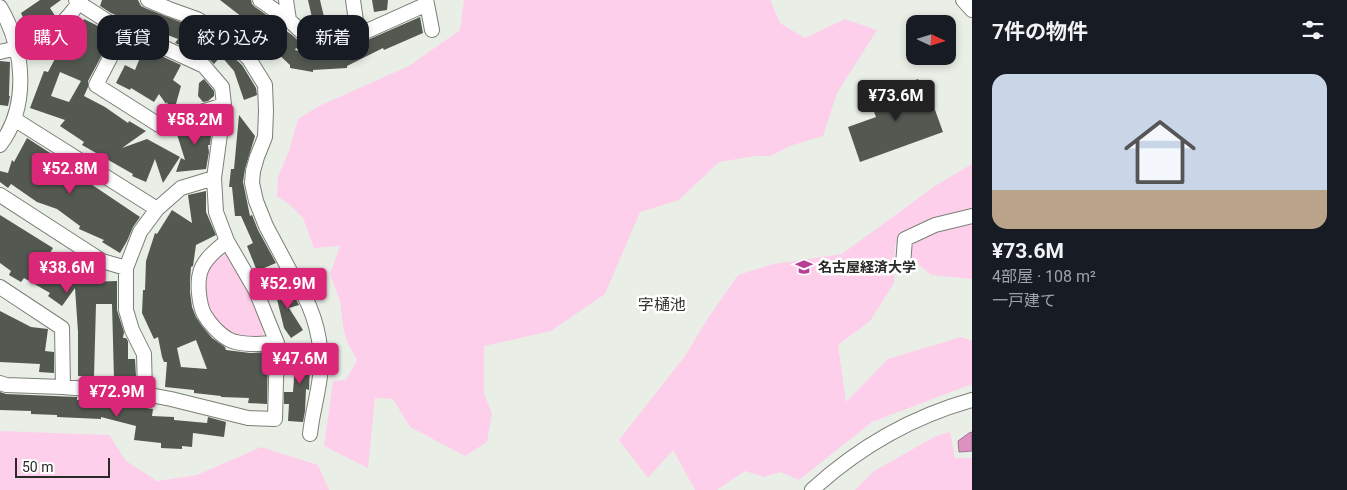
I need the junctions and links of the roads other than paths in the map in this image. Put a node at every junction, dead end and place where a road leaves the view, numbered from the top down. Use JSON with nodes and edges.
{"nodes":[{"id":1,"x":148,"y":0,"type":"edge"},
{"id":2,"x":260,"y":0,"type":"edge"},
{"id":3,"x":286,"y":0,"type":"edge"},
{"id":4,"x":353,"y":0,"type":"edge"},
{"id":5,"x":963,"y":0,"type":"edge"},
{"id":6,"x":78,"y":1,"type":"edge"},
{"id":7,"x":427,"y":2,"type":"edge"},
{"id":8,"x":0,"y":7,"type":"edge"},
{"id":9,"x":972,"y":10,"type":"edge"},
{"id":10,"x":67,"y":15,"type":"edge"},
{"id":11,"x":98,"y":15,"type":"edge"},
{"id":12,"x":355,"y":15,"type":"edge"},
{"id":13,"x":289,"y":20,"type":"junction"},
{"id":14,"x":297,"y":28,"type":"edge"},
{"id":15,"x":369,"y":30,"type":"edge"},
{"id":16,"x":432,"y":30,"type":"dead end"},
{"id":17,"x":15,"y":42,"type":"edge"},
{"id":18,"x":15,"y":48,"type":"edge"},
{"id":19,"x":169,"y":50,"type":"edge"},
{"id":20,"x":0,"y":52,"type":"edge"},
{"id":21,"x":18,"y":60,"type":"edge"},
{"id":22,"x":109,"y":60,"type":"edge"},
{"id":23,"x":224,"y":105,"type":"junction"},
{"id":24,"x":14,"y":119,"type":"junction"},
{"id":25,"x":0,"y":145,"type":"edge"},
{"id":26,"x":214,"y":178,"type":"junction"},
{"id":27,"x":0,"y":195,"type":"edge"},
{"id":28,"x":157,"y":209,"type":"junction"},
{"id":29,"x":972,"y":216,"type":"edge"},
{"id":30,"x":227,"y":241,"type":"junction"},
{"id":31,"x":902,"y":265,"type":"dead end"},
{"id":32,"x":126,"y":268,"type":"junction"},
{"id":33,"x":291,"y":272,"type":"junction"},
{"id":34,"x":0,"y":287,"type":"edge"},
{"id":35,"x":256,"y":291,"type":"junction"},
{"id":36,"x":277,"y":343,"type":"junction"},
{"id":37,"x":0,"y":383,"type":"edge"},
{"id":38,"x":63,"y":387,"type":"junction"},
{"id":39,"x":145,"y":394,"type":"junction"},
{"id":40,"x":972,"y":400,"type":"edge"},
{"id":41,"x":310,"y":434,"type":"dead end"},
{"id":42,"x":812,"y":490,"type":"edge"}],
"edges":[{"from":1,"to":33,"type":"street"},
{"from":2,"to":13,"type":"street"},
{"from":3,"to":13,"type":"street"},
{"from":4,"to":12,"type":"street"},
{"from":5,"to":9,"type":"street"},
{"from":6,"to":10,"type":"street"},
{"from":6,"to":11,"type":"street"},
{"from":7,"to":15,"type":"street"},
{"from":7,"to":16,"type":"street"},
{"from":8,"to":17,"type":"street"},
{"from":13,"to":14,"type":"street"},
{"from":18,"to":20,"type":"street"},
{"from":19,"to":23,"type":"street"},
{"from":21,"to":24,"type":"street"},
{"from":22,"to":23,"type":"street"},
{"from":23,"to":26,"type":"street"},
{"from":24,"to":25,"type":"street"},
{"from":24,"to":28,"type":"street"},
{"from":26,"to":28,"type":"street"},
{"from":26,"to":30,"type":"street"},
{"from":27,"to":32,"type":"street"},
{"from":28,"to":32,"type":"street"},
{"from":29,"to":31,"type":"street"},
{"from":30,"to":35,"type":"street"},
{"from":30,"to":36,"type":"street"},
{"from":32,"to":39,"type":"street"},
{"from":33,"to":35,"type":"street"},
{"from":33,"to":41,"type":"street"},
{"from":34,"to":38,"type":"street"},
{"from":35,"to":36,"type":"street"},
{"from":36,"to":39,"type":"street"},
{"from":37,"to":38,"type":"street"},
{"from":38,"to":39,"type":"street"},
{"from":40,"to":42,"type":"street"}]}
